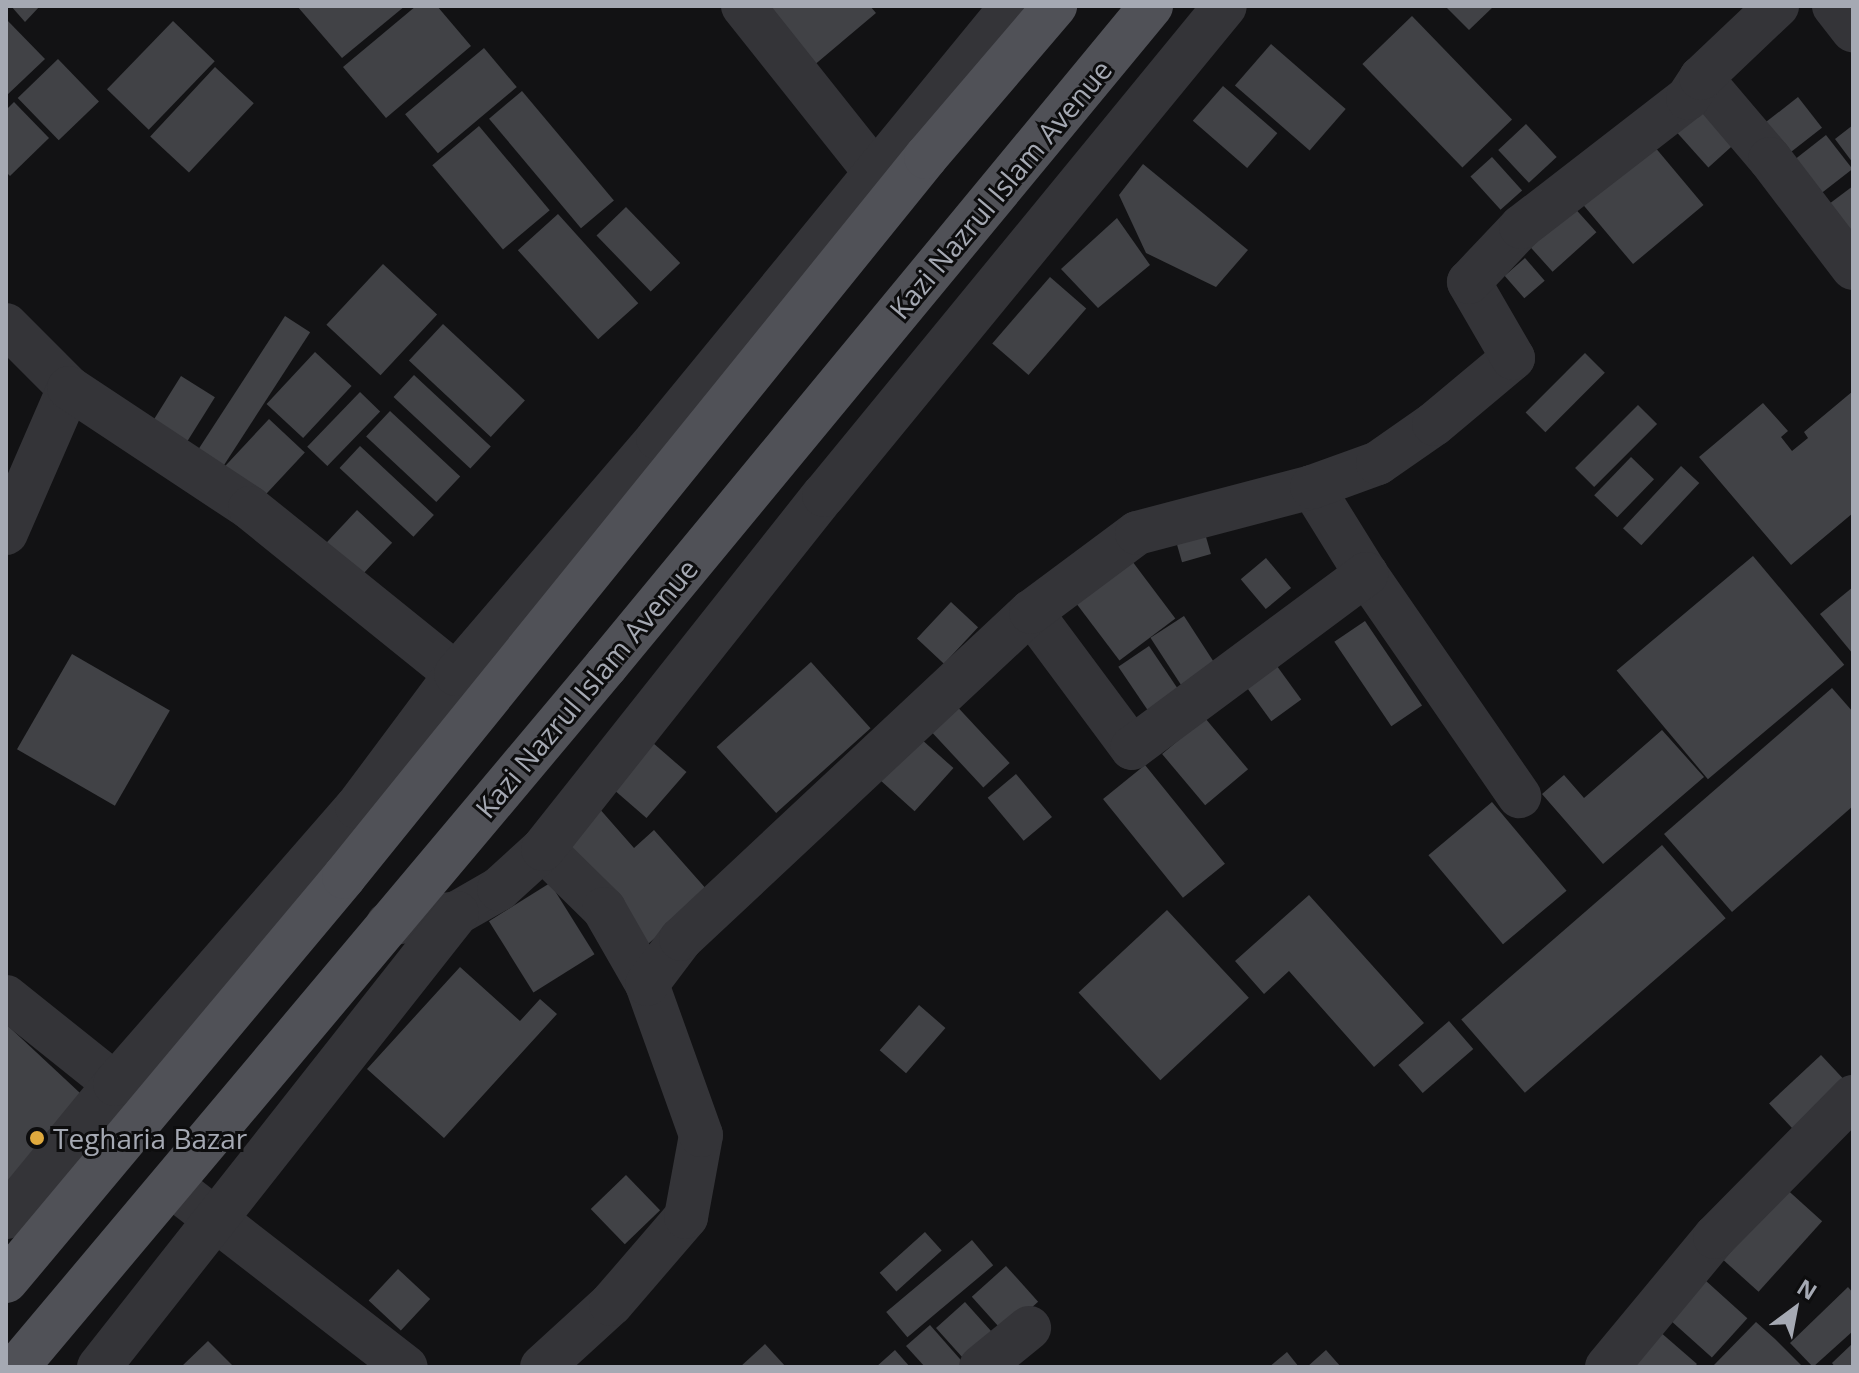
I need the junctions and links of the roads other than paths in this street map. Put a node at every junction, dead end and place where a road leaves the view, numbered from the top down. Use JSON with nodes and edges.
{"nodes":[{"id":1,"x":743,"y":6,"type":"edge"},
{"id":2,"x":1012,"y":6,"type":"edge"},
{"id":3,"x":1055,"y":6,"type":"edge"},
{"id":4,"x":1151,"y":6,"type":"edge"},
{"id":5,"x":1225,"y":6,"type":"edge"},
{"id":6,"x":1777,"y":6,"type":"edge"},
{"id":7,"x":1834,"y":6,"type":"edge"},
{"id":8,"x":1853,"y":30,"type":"edge"},
{"id":9,"x":1701,"y":78,"type":"junction"},
{"id":10,"x":875,"y":172,"type":"junction"},
{"id":11,"x":1853,"y":268,"type":"edge"},
{"id":12,"x":6,"y":325,"type":"edge"},
{"id":13,"x":69,"y":388,"type":"junction"},
{"id":14,"x":1312,"y":487,"type":"junction"},
{"id":15,"x":6,"y":533,"type":"edge"},
{"id":16,"x":1366,"y":574,"type":"junction"},
{"id":17,"x":1031,"y":612,"type":"junction"},
{"id":18,"x":456,"y":674,"type":"junction"},
{"id":19,"x":1519,"y":796,"type":"dead end"},
{"id":20,"x":543,"y":849,"type":"junction"},
{"id":21,"x":457,"y":913,"type":"junction"},
{"id":22,"x":388,"y":924,"type":"junction"},
{"id":23,"x":647,"y":984,"type":"junction"},
{"id":24,"x":6,"y":997,"type":"edge"},
{"id":25,"x":115,"y":1084,"type":"junction"},
{"id":26,"x":1853,"y":1097,"type":"edge"},
{"id":27,"x":171,"y":1185,"type":"junction"},
{"id":28,"x":6,"y":1217,"type":"edge"},
{"id":29,"x":218,"y":1220,"type":"junction"},
{"id":30,"x":6,"y":1281,"type":"edge"},
{"id":31,"x":1029,"y":1328,"type":"dead end"},
{"id":32,"x":17,"y":1367,"type":"edge"},
{"id":33,"x":99,"y":1367,"type":"edge"},
{"id":34,"x":406,"y":1367,"type":"edge"},
{"id":35,"x":542,"y":1367,"type":"edge"},
{"id":36,"x":981,"y":1367,"type":"edge"},
{"id":37,"x":1607,"y":1367,"type":"edge"}],
"edges":[{"from":1,"to":10,"type":"street"},
{"from":2,"to":10,"type":"street"},
{"from":3,"to":30,"type":"main road"},
{"from":4,"to":22,"type":"main road","name":"Kazi Nazrul Islam Avenue"},
{"from":5,"to":20,"type":"street"},
{"from":6,"to":9,"type":"street"},
{"from":7,"to":8,"type":"street"},
{"from":9,"to":11,"type":"street"},
{"from":9,"to":14,"type":"street"},
{"from":10,"to":18,"type":"street"},
{"from":12,"to":13,"type":"street"},
{"from":13,"to":15,"type":"street"},
{"from":13,"to":18,"type":"street"},
{"from":14,"to":16,"type":"street"},
{"from":14,"to":17,"type":"street"},
{"from":16,"to":17,"type":"street"},
{"from":16,"to":19,"type":"street"},
{"from":17,"to":23,"type":"street"},
{"from":18,"to":25,"type":"street"},
{"from":20,"to":21,"type":"street"},
{"from":20,"to":23,"type":"street"},
{"from":21,"to":22,"type":"street"},
{"from":21,"to":29,"type":"street"},
{"from":22,"to":27,"type":"main road","name":"Kazi Nazrul Islam Avenue"},
{"from":23,"to":35,"type":"street"},
{"from":24,"to":25,"type":"street"},
{"from":25,"to":28,"type":"street"},
{"from":26,"to":37,"type":"street"},
{"from":27,"to":29,"type":"street"},
{"from":27,"to":32,"type":"main road","name":"Kazi Nazrul Islam Avenue"},
{"from":29,"to":33,"type":"street"},
{"from":29,"to":34,"type":"street"},
{"from":31,"to":36,"type":"street"}]}
